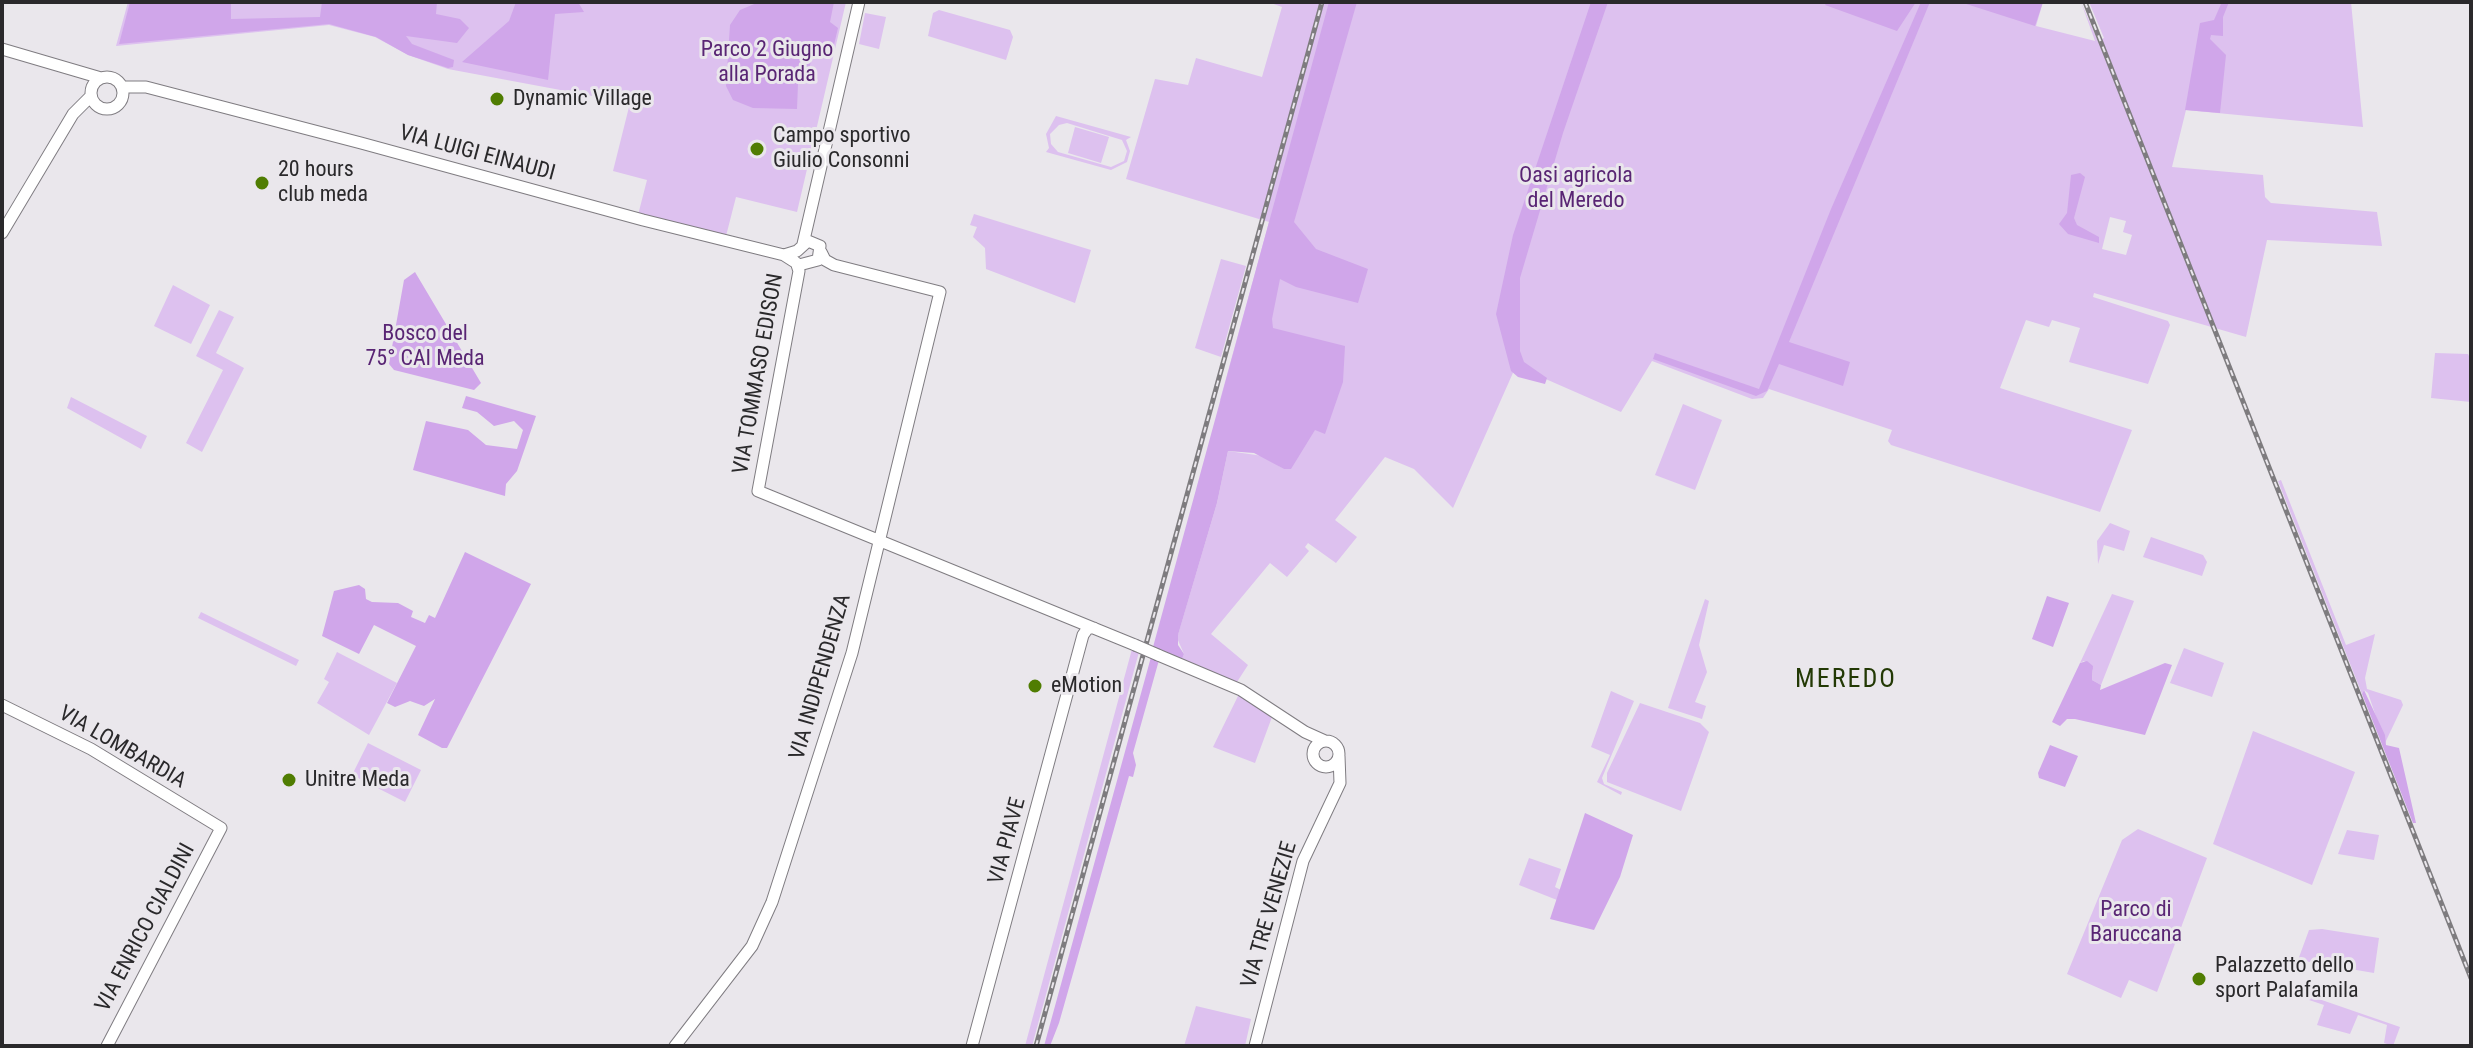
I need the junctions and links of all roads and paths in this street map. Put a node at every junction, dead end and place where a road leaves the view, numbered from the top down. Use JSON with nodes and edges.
{"nodes":[{"id":1,"x":859,"y":2,"type":"edge"},
{"id":2,"x":2,"y":49,"type":"edge"},
{"id":3,"x":96,"y":91,"type":"junction"},
{"id":4,"x":122,"y":92,"type":"junction"},
{"id":5,"x":810,"y":224,"type":"junction"},
{"id":6,"x":2,"y":233,"type":"edge"},
{"id":7,"x":803,"y":246,"type":"junction"},
{"id":8,"x":820,"y":248,"type":"junction"},
{"id":9,"x":792,"y":261,"type":"junction"},
{"id":10,"x":879,"y":539,"type":"junction"},
{"id":11,"x":1034,"y":601,"type":"junction"},
{"id":12,"x":1098,"y":630,"type":"junction"},
{"id":13,"x":1081,"y":650,"type":"junction"},
{"id":14,"x":2,"y":705,"type":"edge"},
{"id":15,"x":1300,"y":729,"type":"junction"},
{"id":16,"x":1325,"y":741,"type":"junction"},
{"id":17,"x":1312,"y":754,"type":"junction"},
{"id":18,"x":1339,"y":756,"type":"junction"},
{"id":19,"x":1322,"y":767,"type":"junction"},
{"id":20,"x":1333,"y":798,"type":"junction"},
{"id":21,"x":221,"y":828,"type":"joint"},
{"id":22,"x":107,"y":1046,"type":"edge"},
{"id":23,"x":675,"y":1046,"type":"edge"},
{"id":24,"x":972,"y":1046,"type":"edge"},
{"id":25,"x":1255,"y":1046,"type":"edge"}],
"edges":[{"from":1,"to":5,"type":"street"},
{"from":2,"to":3,"type":"street"},
{"from":3,"to":4,"type":"street"},
{"from":3,"to":4,"type":"street","name":"VIA LUIGI EINAUDI"},
{"from":3,"to":6,"type":"street"},
{"from":4,"to":9,"type":"street","name":"VIA LUIGI EINAUDI"},
{"from":5,"to":7,"type":"street"},
{"from":5,"to":8,"type":"street"},
{"from":7,"to":8,"type":"street"},
{"from":7,"to":9,"type":"street"},
{"from":8,"to":9,"type":"street"},
{"from":8,"to":10,"type":"street","name":"VIA INDIPENDENZA"},
{"from":9,"to":10,"type":"street","name":"VIA TOMMASO EDISON"},
{"from":10,"to":11,"type":"street"},
{"from":10,"to":23,"type":"street","name":"VIA INDIPENDENZA"},
{"from":11,"to":12,"type":"street"},
{"from":11,"to":13,"type":"street"},
{"from":12,"to":13,"type":"street"},
{"from":12,"to":15,"type":"street","bridge":true},
{"from":13,"to":24,"type":"street","name":"VIA PIAVE"},
{"from":14,"to":21,"type":"street","name":"VIA LOMBARDIA"},
{"from":15,"to":16,"type":"street"},
{"from":15,"to":17,"type":"street"},
{"from":16,"to":17,"type":"street"},
{"from":16,"to":18,"type":"street"},
{"from":17,"to":19,"type":"street"},
{"from":18,"to":19,"type":"street"},
{"from":18,"to":20,"type":"street","name":"VIA TRE VENEZIE"},
{"from":19,"to":20,"type":"street"},
{"from":20,"to":25,"type":"street","name":"VIA TRE VENEZIE"},
{"from":21,"to":22,"type":"street","name":"VIA ENRICO CIALDINI"}]}
